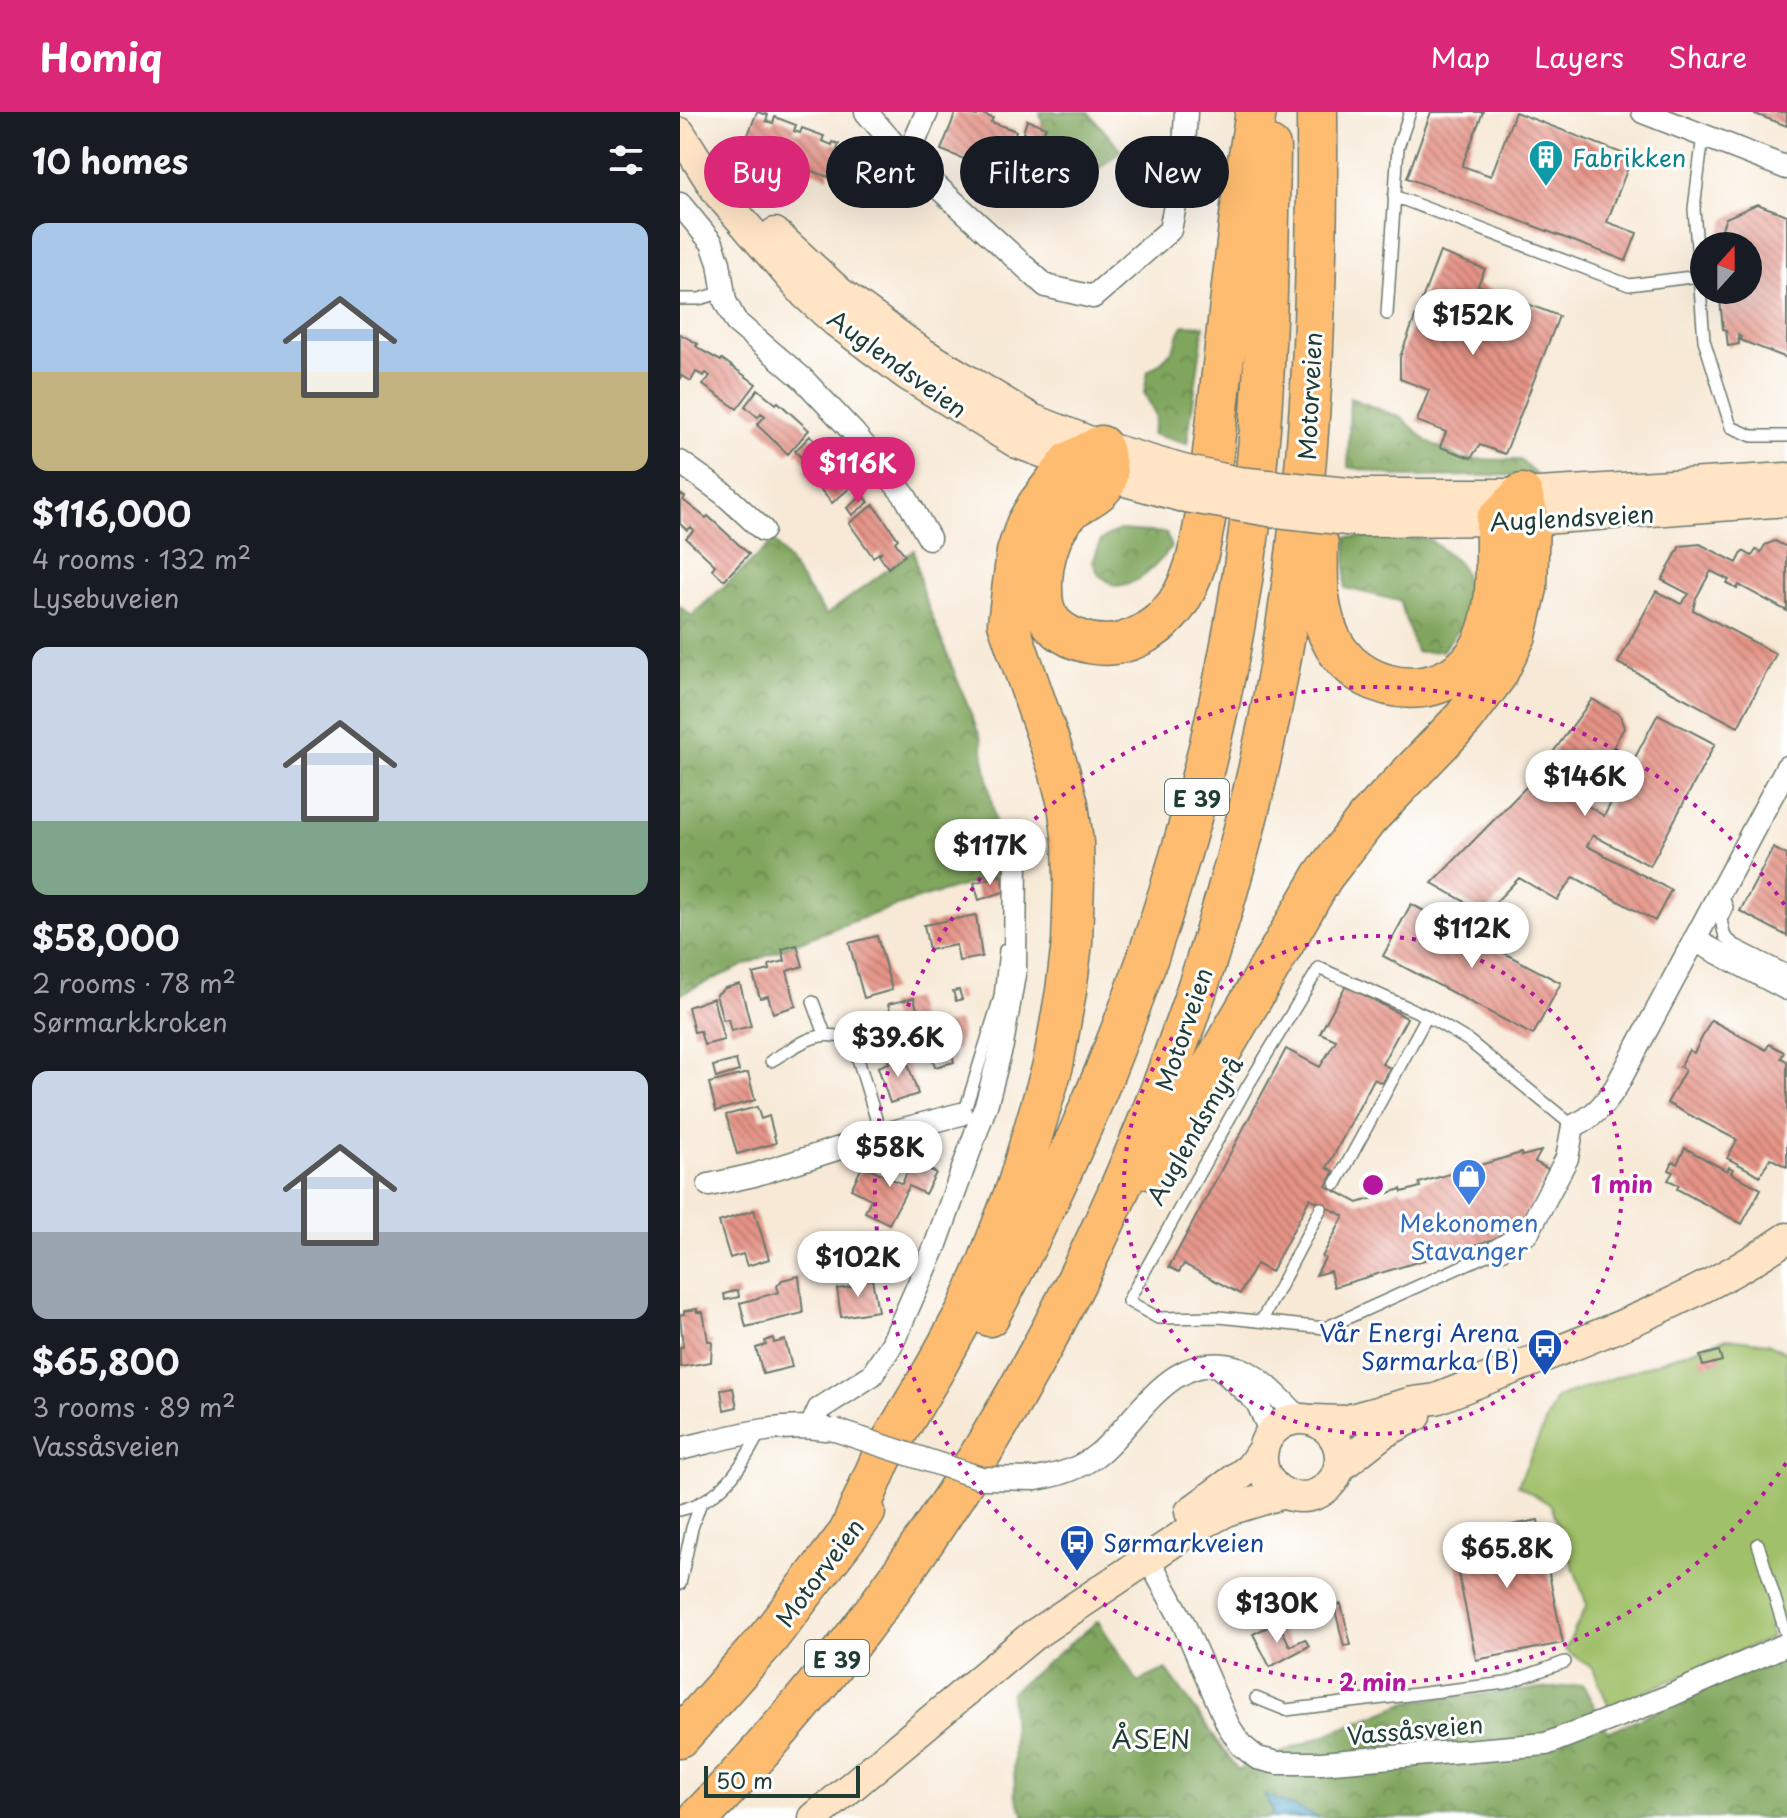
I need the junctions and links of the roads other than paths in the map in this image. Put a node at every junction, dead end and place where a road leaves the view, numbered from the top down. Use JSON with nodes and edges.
{"nodes":[{"id":1,"x":866,"y":112,"type":"edge"},
{"id":2,"x":927,"y":112,"type":"edge"},
{"id":3,"x":1186,"y":112,"type":"edge"},
{"id":4,"x":1256,"y":112,"type":"edge"},
{"id":5,"x":1271,"y":112,"type":"edge"},
{"id":6,"x":1317,"y":112,"type":"edge"},
{"id":7,"x":1410,"y":112,"type":"edge"},
{"id":8,"x":1643,"y":112,"type":"edge"},
{"id":9,"x":681,"y":135,"type":"edge"},
{"id":10,"x":1703,"y":135,"type":"junction"},
{"id":11,"x":887,"y":136,"type":"edge"},
{"id":12,"x":917,"y":136,"type":"edge"},
{"id":13,"x":1787,"y":168,"type":"edge"},
{"id":14,"x":944,"y":193,"type":"edge"},
{"id":15,"x":1394,"y":196,"type":"junction"},
{"id":16,"x":680,"y":204,"type":"edge"},
{"id":17,"x":1696,"y":232,"type":"edge"},
{"id":18,"x":1690,"y":277,"type":"edge"},
{"id":19,"x":1314,"y":280,"type":"junction"},
{"id":20,"x":724,"y":292,"type":"junction"},
{"id":21,"x":680,"y":299,"type":"edge"},
{"id":22,"x":1702,"y":304,"type":"edge"},
{"id":23,"x":1387,"y":314,"type":"dead end"},
{"id":24,"x":1787,"y":436,"type":"edge"},
{"id":25,"x":1093,"y":461,"type":"junction"},
{"id":26,"x":680,"y":462,"type":"edge"},
{"id":27,"x":1787,"y":478,"type":"edge"},
{"id":28,"x":1787,"y":501,"type":"edge"},
{"id":29,"x":1516,"y":512,"type":"junction"},
{"id":30,"x":763,"y":530,"type":"dead end"},
{"id":31,"x":929,"y":538,"type":"dead end"},
{"id":32,"x":1787,"y":767,"type":"edge"},
{"id":33,"x":1016,"y":856,"type":"dead end"},
{"id":34,"x":1720,"y":892,"type":"junction"},
{"id":35,"x":1017,"y":897,"type":"junction"},
{"id":36,"x":1694,"y":940,"type":"junction"},
{"id":37,"x":1787,"y":971,"type":"edge"},
{"id":38,"x":1787,"y":989,"type":"edge"},
{"id":39,"x":813,"y":1002,"type":"dead end"},
{"id":40,"x":1427,"y":1016,"type":"junction"},
{"id":41,"x":825,"y":1034,"type":"junction"},
{"id":42,"x":771,"y":1061,"type":"dead end"},
{"id":43,"x":961,"y":1114,"type":"joint"},
{"id":44,"x":1573,"y":1126,"type":"junction"},
{"id":45,"x":881,"y":1135,"type":"junction"},
{"id":46,"x":1336,"y":1184,"type":"dead end"},
{"id":47,"x":709,"y":1185,"type":"dead end"},
{"id":48,"x":1321,"y":1208,"type":"dead end"},
{"id":49,"x":1787,"y":1238,"type":"edge"},
{"id":50,"x":1498,"y":1250,"type":"joint"},
{"id":51,"x":1088,"y":1259,"type":"junction"},
{"id":52,"x":1262,"y":1320,"type":"junction"},
{"id":53,"x":1218,"y":1366,"type":"junction"},
{"id":54,"x":1422,"y":1405,"type":"junction"},
{"id":55,"x":1307,"y":1420,"type":"junction"},
{"id":56,"x":811,"y":1427,"type":"junction"},
{"id":57,"x":762,"y":1430,"type":"junction"},
{"id":58,"x":1267,"y":1441,"type":"junction"},
{"id":59,"x":680,"y":1449,"type":"edge"},
{"id":60,"x":1340,"y":1467,"type":"junction"},
{"id":61,"x":1284,"y":1493,"type":"junction"},
{"id":62,"x":700,"y":1505,"type":"junction"},
{"id":63,"x":680,"y":1510,"type":"edge"},
{"id":64,"x":849,"y":1533,"type":"junction"},
{"id":65,"x":1758,"y":1544,"type":"dead end"},
{"id":66,"x":1148,"y":1558,"type":"junction"},
{"id":67,"x":680,"y":1584,"type":"edge"},
{"id":68,"x":1032,"y":1636,"type":"junction"},
{"id":69,"x":1787,"y":1637,"type":"edge"},
{"id":70,"x":1787,"y":1644,"type":"edge"},
{"id":71,"x":1565,"y":1662,"type":"dead end"},
{"id":72,"x":1256,"y":1698,"type":"dead end"},
{"id":73,"x":680,"y":1737,"type":"edge"},
{"id":74,"x":699,"y":1818,"type":"edge"},
{"id":75,"x":814,"y":1818,"type":"edge"}],
"edges":[{"from":1,"to":11,"type":"street"},
{"from":2,"to":12,"type":"street"},
{"from":3,"to":14,"type":"street"},
{"from":4,"to":25,"type":"highway"},
{"from":5,"to":64,"type":"highway","name":"Motorveien","number":"E 39"},
{"from":6,"to":19,"type":"highway","name":"Motorveien","number":"E 39"},
{"from":7,"to":15,"type":"lane"},
{"from":8,"to":10,"type":"street"},
{"from":9,"to":25,"type":"main road","name":"Auglendsveien"},
{"from":10,"to":13,"type":"street"},
{"from":10,"to":17,"type":"lane"},
{"from":15,"to":18,"type":"lane"},
{"from":15,"to":23,"type":"lane"},
{"from":16,"to":20,"type":"street"},
{"from":19,"to":29,"type":"highway","number":"E 39"},
{"from":19,"to":51,"type":"highway","name":"Motorveien","number":"E 39"},
{"from":20,"to":21,"type":"lane"},
{"from":20,"to":31,"type":"street"},
{"from":22,"to":24,"type":"lane"},
{"from":25,"to":29,"type":"main road","name":"Auglendsveien","bridge":true},
{"from":25,"to":64,"type":"highway","number":"E 39"},
{"from":26,"to":30,"type":"street"},
{"from":27,"to":29,"type":"main road","name":"Auglendsveien"},
{"from":28,"to":29,"type":"main road","name":"Auglendsveien"},
{"from":29,"to":51,"type":"highway","number":"E 39"},
{"from":32,"to":34,"type":"street"},
{"from":33,"to":35,"type":"street"},
{"from":34,"to":36,"type":"street"},
{"from":34,"to":37,"type":"lane"},
{"from":35,"to":43,"type":"lane"},
{"from":35,"to":56,"type":"street"},
{"from":36,"to":38,"type":"street"},
{"from":36,"to":44,"type":"street"},
{"from":39,"to":41,"type":"lane"},
{"from":40,"to":44,"type":"lane","name":"Auglendsmyrå"},
{"from":40,"to":46,"type":"lane"},
{"from":40,"to":52,"type":"lane","name":"Auglendsmyrå"},
{"from":41,"to":42,"type":"lane"},
{"from":41,"to":45,"type":"lane"},
{"from":43,"to":45,"type":"street"},
{"from":44,"to":50,"type":"street","name":"Auglendsmyrå"},
{"from":45,"to":47,"type":"street"},
{"from":48,"to":52,"type":"lane"},
{"from":49,"to":54,"type":"main road"},
{"from":50,"to":52,"type":"lane","name":"Auglendsmyrå"},
{"from":51,"to":74,"type":"highway","name":"Motorveien","number":"E 39"},
{"from":53,"to":55,"type":"street"},
{"from":53,"to":56,"type":"street","bridge":true},
{"from":53,"to":58,"type":"street"},
{"from":54,"to":55,"type":"main road"},
{"from":54,"to":60,"type":"main road"},
{"from":55,"to":58,"type":"main road"},
{"from":55,"to":60,"type":"main road"},
{"from":56,"to":57,"type":"street"},
{"from":57,"to":59,"type":"street"},
{"from":57,"to":62,"type":"lane"},
{"from":58,"to":61,"type":"main road"},
{"from":58,"to":68,"type":"main road"},
{"from":60,"to":61,"type":"main road"},
{"from":61,"to":66,"type":"main road"},
{"from":62,"to":63,"type":"lane"},
{"from":62,"to":67,"type":"lane"},
{"from":64,"to":73,"type":"highway","name":"Motorveien","number":"E 39"},
{"from":65,"to":69,"type":"lane"},
{"from":66,"to":68,"type":"main road"},
{"from":66,"to":70,"type":"street","name":"Vassåsveien"},
{"from":68,"to":75,"type":"main road"},
{"from":71,"to":72,"type":"lane"}]}
